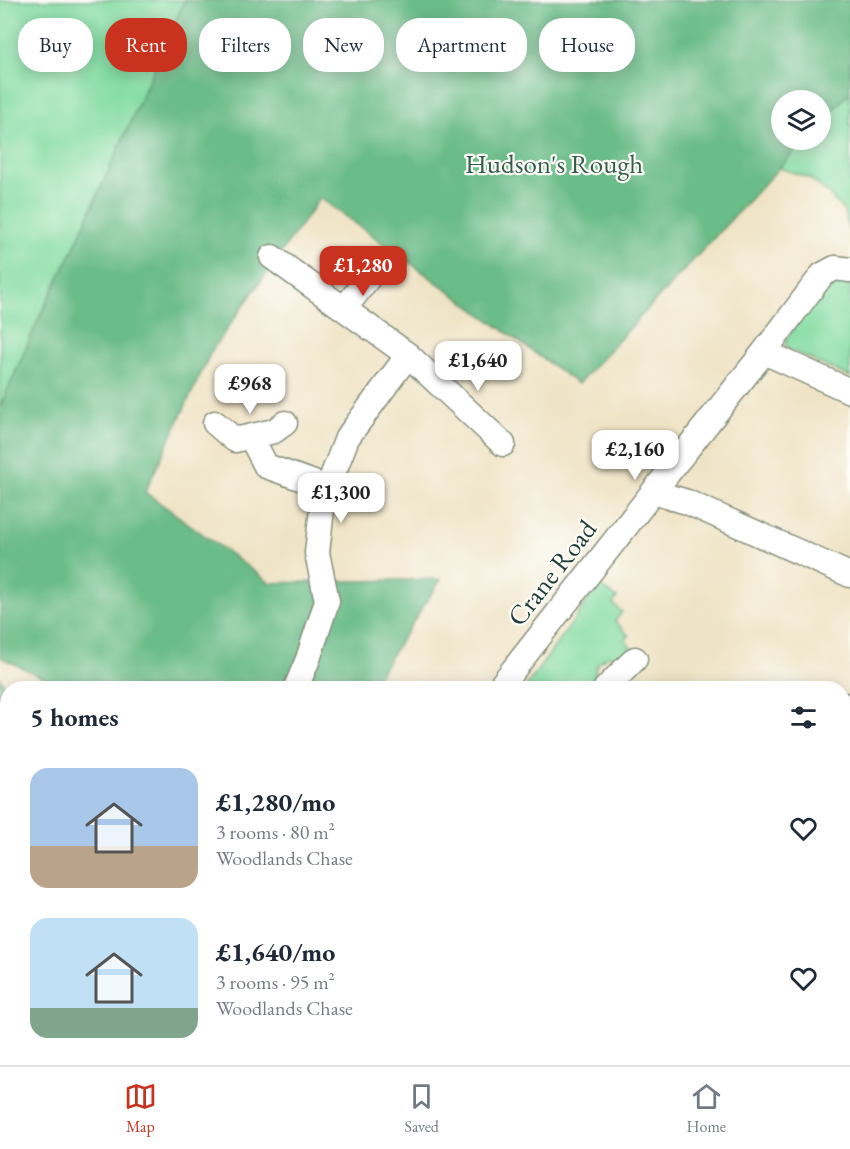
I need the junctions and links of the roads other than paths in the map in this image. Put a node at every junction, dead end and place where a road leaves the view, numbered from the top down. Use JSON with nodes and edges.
{"nodes":[{"id":1,"x":272,"y":256,"type":"dead end"},
{"id":2,"x":376,"y":268,"type":"dead end"},
{"id":3,"x":850,"y":270,"type":"edge"},
{"id":4,"x":344,"y":309,"type":"junction"},
{"id":5,"x":764,"y":352,"type":"junction"},
{"id":6,"x":408,"y":355,"type":"junction"},
{"id":7,"x":850,"y":391,"type":"edge"},
{"id":8,"x":215,"y":423,"type":"dead end"},
{"id":9,"x":285,"y":423,"type":"dead end"},
{"id":10,"x":251,"y":437,"type":"junction"},
{"id":11,"x":503,"y":444,"type":"dead end"},
{"id":12,"x":328,"y":488,"type":"junction"},
{"id":13,"x":653,"y":492,"type":"junction"},
{"id":14,"x":850,"y":575,"type":"edge"},
{"id":15,"x":635,"y":659,"type":"dead end"},
{"id":16,"x":299,"y":681,"type":"edge"},
{"id":17,"x":504,"y":681,"type":"edge"},
{"id":18,"x":613,"y":681,"type":"edge"}],
"edges":[{"from":1,"to":4,"type":"street"},
{"from":2,"to":4,"type":"street"},
{"from":3,"to":5,"type":"street","name":"Crane Road"},
{"from":4,"to":6,"type":"street"},
{"from":5,"to":7,"type":"street"},
{"from":5,"to":13,"type":"street","name":"Crane Road"},
{"from":6,"to":11,"type":"street"},
{"from":6,"to":12,"type":"street"},
{"from":8,"to":10,"type":"street"},
{"from":9,"to":10,"type":"street"},
{"from":10,"to":12,"type":"street"},
{"from":12,"to":16,"type":"street"},
{"from":13,"to":14,"type":"street"},
{"from":13,"to":17,"type":"street","name":"Crane Road"},
{"from":15,"to":18,"type":"street"}]}
